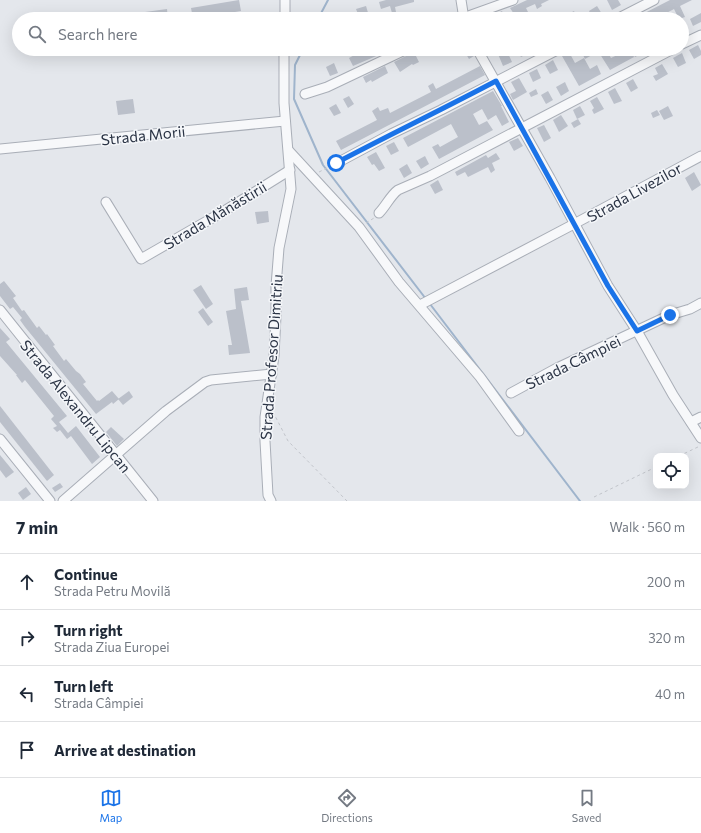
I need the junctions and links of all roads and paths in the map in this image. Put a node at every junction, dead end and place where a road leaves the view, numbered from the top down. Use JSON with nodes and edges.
{"nodes":[{"id":1,"x":285,"y":0,"type":"edge"},
{"id":2,"x":461,"y":0,"type":"edge"},
{"id":3,"x":513,"y":0,"type":"edge"},
{"id":4,"x":654,"y":0,"type":"edge"},
{"id":5,"x":285,"y":12,"type":"edge"},
{"id":6,"x":463,"y":12,"type":"edge"},
{"id":7,"x":480,"y":12,"type":"edge"},
{"id":8,"x":631,"y":12,"type":"edge"},
{"id":9,"x":701,"y":34,"type":"edge"},
{"id":10,"x":689,"y":40,"type":"edge"},
{"id":11,"x":284,"y":56,"type":"edge"},
{"id":12,"x":393,"y":56,"type":"edge"},
{"id":13,"x":481,"y":56,"type":"edge"},
{"id":14,"x":545,"y":56,"type":"edge"},
{"id":15,"x":660,"y":56,"type":"edge"},
{"id":16,"x":496,"y":81,"type":"junction"},
{"id":17,"x":306,"y":94,"type":"dead end"},
{"id":18,"x":285,"y":121,"type":"junction"},
{"id":19,"x":522,"y":128,"type":"junction"},
{"id":20,"x":0,"y":149,"type":"edge"},
{"id":21,"x":289,"y":151,"type":"junction"},
{"id":22,"x":701,"y":156,"type":"edge"},
{"id":23,"x":333,"y":165,"type":"joint"},
{"id":24,"x":290,"y":170,"type":"junction"},
{"id":25,"x":323,"y":170,"type":"dead end"},
{"id":26,"x":106,"y":202,"type":"dead end"},
{"id":27,"x":375,"y":216,"type":"joint"},
{"id":28,"x":364,"y":224,"type":"dead end"},
{"id":29,"x":574,"y":224,"type":"junction"},
{"id":30,"x":701,"y":302,"type":"edge"},
{"id":31,"x":422,"y":304,"type":"junction"},
{"id":32,"x":0,"y":310,"type":"edge"},
{"id":33,"x":4,"y":323,"type":"edge"},
{"id":34,"x":637,"y":331,"type":"junction"},
{"id":35,"x":272,"y":374,"type":"junction"},
{"id":36,"x":511,"y":393,"type":"dead end"},
{"id":37,"x":269,"y":403,"type":"junction"},
{"id":38,"x":701,"y":417,"type":"edge"},
{"id":39,"x":691,"y":422,"type":"junction"},
{"id":40,"x":519,"y":431,"type":"dead end"},
{"id":41,"x":701,"y":438,"type":"edge"},
{"id":42,"x":0,"y":439,"type":"edge"},
{"id":43,"x":701,"y":446,"type":"edge"},
{"id":44,"x":686,"y":453,"type":"edge"},
{"id":45,"x":115,"y":455,"type":"junction"},
{"id":46,"x":653,"y":468,"type":"edge"},
{"id":47,"x":594,"y":497,"type":"dead end"},
{"id":48,"x":50,"y":501,"type":"edge"},
{"id":49,"x":63,"y":501,"type":"edge"},
{"id":50,"x":153,"y":501,"type":"edge"},
{"id":51,"x":271,"y":501,"type":"edge"},
{"id":52,"x":347,"y":501,"type":"edge"}],
"edges":[{"from":1,"to":5,"type":"street"},
{"from":2,"to":6,"type":"street"},
{"from":3,"to":7,"type":"street"},
{"from":4,"to":8,"type":"street"},
{"from":9,"to":10,"type":"street"},
{"from":11,"to":18,"type":"street","name":"Strada Profesor Dimitriu"},
{"from":12,"to":17,"type":"street"},
{"from":13,"to":16,"type":"street"},
{"from":14,"to":16,"type":"street"},
{"from":15,"to":19,"type":"street"},
{"from":16,"to":19,"type":"street"},
{"from":16,"to":23,"type":"street"},
{"from":18,"to":20,"type":"street","name":"Strada Morii"},
{"from":18,"to":21,"type":"street","name":"Strada Profesor Dimitriu"},
{"from":19,"to":27,"type":"street"},
{"from":19,"to":29,"type":"street"},
{"from":21,"to":24,"type":"street","name":"Strada Profesor Dimitriu"},
{"from":21,"to":31,"type":"street"},
{"from":22,"to":29,"type":"street","name":"Strada Livezilor"},
{"from":23,"to":25,"type":"path"},
{"from":24,"to":26,"type":"street","name":"Strada Mănăstirii"},
{"from":24,"to":35,"type":"street","name":"Strada Profesor Dimitriu"},
{"from":27,"to":28,"type":"path"},
{"from":29,"to":31,"type":"street","name":"Strada Livezilor"},
{"from":29,"to":34,"type":"street"},
{"from":30,"to":34,"type":"street","name":"Strada Câmpiei"},
{"from":31,"to":40,"type":"street"},
{"from":32,"to":33,"type":"street","name":"Strada Alexandru Lipcan"},
{"from":33,"to":45,"type":"street","name":"Strada Alexandru Lipcan"},
{"from":34,"to":36,"type":"street","name":"Strada Câmpiei"},
{"from":34,"to":39,"type":"street"},
{"from":35,"to":37,"type":"street","name":"Strada Profesor Dimitriu"},
{"from":35,"to":45,"type":"street"},
{"from":37,"to":51,"type":"street","name":"Strada Profesor Dimitriu"},
{"from":37,"to":52,"type":"path"},
{"from":38,"to":39,"type":"street"},
{"from":39,"to":41,"type":"street"},
{"from":42,"to":48,"type":"street"},
{"from":43,"to":44,"type":"path"},
{"from":45,"to":49,"type":"street"},
{"from":45,"to":50,"type":"street","name":"Strada Alexandru Lipcan"},
{"from":46,"to":47,"type":"path"}]}
